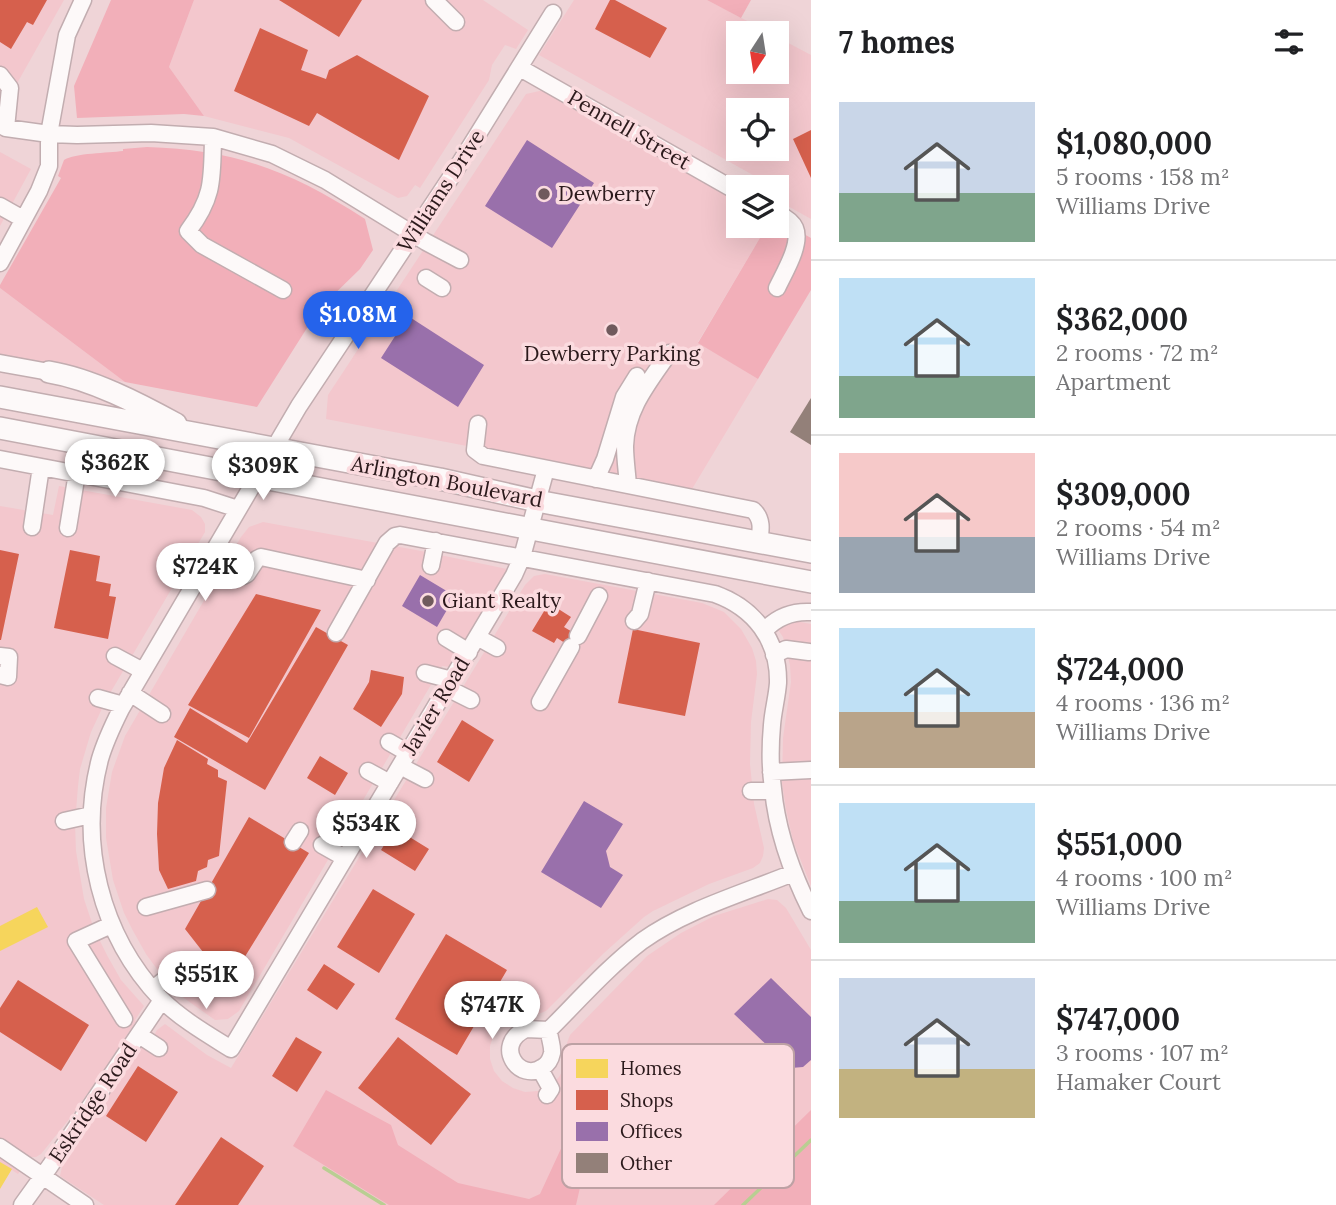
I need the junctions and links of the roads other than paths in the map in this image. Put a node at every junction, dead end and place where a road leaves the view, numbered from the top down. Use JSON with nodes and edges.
{"nodes":[{"id":1,"x":83,"y":0,"type":"edge"},
{"id":2,"x":434,"y":0,"type":"edge"},
{"id":3,"x":552,"y":13,"type":"dead end"},
{"id":4,"x":456,"y":22,"type":"dead end"},
{"id":5,"x":520,"y":68,"type":"junction"},
{"id":6,"x":0,"y":75,"type":"edge"},
{"id":7,"x":3,"y":126,"type":"edge"},
{"id":8,"x":49,"y":134,"type":"junction"},
{"id":9,"x":213,"y":137,"type":"junction"},
{"id":10,"x":726,"y":185,"type":"edge"},
{"id":11,"x":0,"y":206,"type":"edge"},
{"id":12,"x":23,"y":219,"type":"junction"},
{"id":13,"x":789,"y":221,"type":"edge"},
{"id":14,"x":414,"y":235,"type":"junction"},
{"id":15,"x":460,"y":260,"type":"dead end"},
{"id":16,"x":0,"y":263,"type":"edge"},
{"id":17,"x":426,"y":278,"type":"dead end"},
{"id":18,"x":442,"y":288,"type":"dead end"},
{"id":19,"x":776,"y":288,"type":"dead end"},
{"id":20,"x":283,"y":290,"type":"dead end"},
{"id":21,"x":669,"y":353,"type":"dead end"},
{"id":22,"x":0,"y":363,"type":"edge"},
{"id":23,"x":49,"y":372,"type":"joint"},
{"id":24,"x":643,"y":379,"type":"junction"},
{"id":25,"x":0,"y":397,"type":"edge"},
{"id":26,"x":478,"y":424,"type":"dead end"},
{"id":27,"x":0,"y":428,"type":"edge"},
{"id":28,"x":196,"y":435,"type":"junction"},
{"id":29,"x":273,"y":449,"type":"junction"},
{"id":30,"x":0,"y":459,"type":"edge"},
{"id":31,"x":41,"y":467,"type":"junction"},
{"id":32,"x":547,"y":469,"type":"junction"},
{"id":33,"x":76,"y":473,"type":"junction"},
{"id":34,"x":256,"y":477,"type":"junction"},
{"id":35,"x":596,"y":479,"type":"junction"},
{"id":36,"x":628,"y":485,"type":"junction"},
{"id":37,"x":537,"y":501,"type":"junction"},
{"id":38,"x":239,"y":509,"type":"junction"},
{"id":39,"x":32,"y":527,"type":"dead end"},
{"id":40,"x":68,"y":528,"type":"dead end"},
{"id":41,"x":530,"y":529,"type":"junction"},
{"id":42,"x":436,"y":541,"type":"junction"},
{"id":43,"x":759,"y":543,"type":"junction"},
{"id":44,"x":811,"y":552,"type":"edge"},
{"id":45,"x":522,"y":557,"type":"junction"},
{"id":46,"x":208,"y":562,"type":"junction"},
{"id":47,"x":431,"y":566,"type":"dead end"},
{"id":48,"x":367,"y":580,"type":"junction"},
{"id":49,"x":648,"y":581,"type":"junction"},
{"id":50,"x":811,"y":582,"type":"edge"},
{"id":51,"x":599,"y":596,"type":"dead end"},
{"id":52,"x":811,"y":612,"type":"edge"},
{"id":53,"x":634,"y":621,"type":"dead end"},
{"id":54,"x":765,"y":630,"type":"junction"},
{"id":55,"x":336,"y":633,"type":"dead end"},
{"id":56,"x":477,"y":637,"type":"junction"},
{"id":57,"x":446,"y":638,"type":"dead end"},
{"id":58,"x":497,"y":648,"type":"dead end"},
{"id":59,"x":469,"y":652,"type":"junction"},
{"id":60,"x":809,"y":652,"type":"dead end"},
{"id":61,"x":774,"y":654,"type":"junction"},
{"id":62,"x":0,"y":656,"type":"edge"},
{"id":63,"x":116,"y":656,"type":"dead end"},
{"id":64,"x":143,"y":671,"type":"junction"},
{"id":65,"x":425,"y":673,"type":"dead end"},
{"id":66,"x":0,"y":675,"type":"edge"},
{"id":67,"x":450,"y":684,"type":"junction"},
{"id":68,"x":98,"y":698,"type":"dead end"},
{"id":69,"x":127,"y":699,"type":"junction"},
{"id":70,"x":471,"y":700,"type":"dead end"},
{"id":71,"x":540,"y":702,"type":"dead end"},
{"id":72,"x":162,"y":713,"type":"dead end"},
{"id":73,"x":389,"y":742,"type":"dead end"},
{"id":74,"x":404,"y":760,"type":"junction"},
{"id":75,"x":811,"y":770,"type":"edge"},
{"id":76,"x":368,"y":771,"type":"dead end"},
{"id":77,"x":771,"y":772,"type":"junction"},
{"id":78,"x":425,"y":779,"type":"dead end"},
{"id":79,"x":390,"y":783,"type":"junction"},
{"id":80,"x":751,"y":791,"type":"dead end"},
{"id":81,"x":773,"y":791,"type":"junction"},
{"id":82,"x":345,"y":813,"type":"dead end"},
{"id":83,"x":91,"y":815,"type":"junction"},
{"id":84,"x":64,"y":821,"type":"dead end"},
{"id":85,"x":365,"y":825,"type":"junction"},
{"id":86,"x":322,"y":845,"type":"dead end"},
{"id":87,"x":345,"y":858,"type":"junction"},
{"id":88,"x":793,"y":873,"type":"junction"},
{"id":89,"x":207,"y":890,"type":"dead end"},
{"id":90,"x":146,"y":907,"type":"dead end"},
{"id":91,"x":811,"y":911,"type":"edge"},
{"id":92,"x":111,"y":925,"type":"junction"},
{"id":93,"x":183,"y":965,"type":"dead end"},
{"id":94,"x":157,"y":994,"type":"junction"},
{"id":95,"x":124,"y":1018,"type":"dead end"},
{"id":96,"x":549,"y":1030,"type":"junction"},
{"id":97,"x":139,"y":1035,"type":"junction"},
{"id":98,"x":159,"y":1048,"type":"dead end"},
{"id":99,"x":231,"y":1049,"type":"joint"},
{"id":100,"x":540,"y":1069,"type":"junction"},
{"id":101,"x":547,"y":1094,"type":"dead end"},
{"id":102,"x":0,"y":1147,"type":"edge"},
{"id":103,"x":42,"y":1177,"type":"junction"},
{"id":104,"x":22,"y":1205,"type":"edge"},
{"id":105,"x":85,"y":1205,"type":"edge"}],
"edges":[{"from":1,"to":8,"type":"street"},
{"from":2,"to":4,"type":"street"},
{"from":3,"to":5,"type":"street","name":"Williams Drive"},
{"from":5,"to":10,"type":"street","name":"Pennell Street"},
{"from":5,"to":14,"type":"street","name":"Williams Drive"},
{"from":6,"to":7,"type":"street"},
{"from":7,"to":8,"type":"street"},
{"from":8,"to":9,"type":"street"},
{"from":8,"to":12,"type":"street"},
{"from":9,"to":14,"type":"street"},
{"from":9,"to":20,"type":"street"},
{"from":11,"to":12,"type":"street"},
{"from":12,"to":16,"type":"street"},
{"from":13,"to":19,"type":"street"},
{"from":14,"to":15,"type":"street"},
{"from":14,"to":29,"type":"street","name":"Williams Drive"},
{"from":17,"to":18,"type":"street"},
{"from":21,"to":24,"type":"street"},
{"from":22,"to":23,"type":"street"},
{"from":23,"to":28,"type":"main road"},
{"from":24,"to":35,"type":"street"},
{"from":24,"to":36,"type":"street"},
{"from":25,"to":28,"type":"main road","name":"Arlington Boulevard"},
{"from":26,"to":32,"type":"street"},
{"from":27,"to":34,"type":"main road","name":"Arlington Boulevard"},
{"from":28,"to":29,"type":"main road","name":"Arlington Boulevard"},
{"from":29,"to":34,"type":"street","name":"Williams Drive"},
{"from":29,"to":37,"type":"main road","name":"Arlington Boulevard"},
{"from":30,"to":31,"type":"street"},
{"from":31,"to":33,"type":"street"},
{"from":31,"to":39,"type":"street"},
{"from":32,"to":35,"type":"street"},
{"from":32,"to":37,"type":"street","name":"Javier Road"},
{"from":33,"to":38,"type":"street"},
{"from":33,"to":40,"type":"street"},
{"from":34,"to":38,"type":"street","name":"Williams Drive"},
{"from":34,"to":41,"type":"main road","name":"Arlington Boulevard"},
{"from":35,"to":36,"type":"street"},
{"from":36,"to":43,"type":"street"},
{"from":37,"to":41,"type":"street","name":"Javier Road"},
{"from":37,"to":43,"type":"main road","name":"Arlington Boulevard"},
{"from":38,"to":46,"type":"street","name":"Williams Drive"},
{"from":41,"to":45,"type":"street","name":"Javier Road"},
{"from":41,"to":50,"type":"main road","name":"Arlington Boulevard"},
{"from":42,"to":45,"type":"street"},
{"from":42,"to":47,"type":"street"},
{"from":42,"to":48,"type":"street"},
{"from":43,"to":44,"type":"main road","name":"Arlington Boulevard"},
{"from":45,"to":49,"type":"street"},
{"from":45,"to":56,"type":"street","name":"Javier Road"},
{"from":46,"to":48,"type":"street"},
{"from":46,"to":64,"type":"street","name":"Williams Drive"},
{"from":48,"to":55,"type":"street"},
{"from":49,"to":53,"type":"street"},
{"from":49,"to":54,"type":"street"},
{"from":51,"to":71,"type":"street"},
{"from":52,"to":54,"type":"street"},
{"from":54,"to":61,"type":"street"},
{"from":56,"to":58,"type":"street"},
{"from":56,"to":59,"type":"street","name":"Javier Road"},
{"from":57,"to":59,"type":"street"},
{"from":59,"to":67,"type":"street","name":"Javier Road"},
{"from":60,"to":61,"type":"street"},
{"from":61,"to":77,"type":"street"},
{"from":62,"to":66,"type":"street"},
{"from":63,"to":64,"type":"street"},
{"from":64,"to":69,"type":"street","name":"Williams Drive"},
{"from":65,"to":67,"type":"street"},
{"from":67,"to":70,"type":"street"},
{"from":67,"to":74,"type":"street","name":"Javier Road"},
{"from":68,"to":69,"type":"street"},
{"from":69,"to":72,"type":"street"},
{"from":69,"to":83,"type":"street","name":"Williams Drive"},
{"from":73,"to":74,"type":"street"},
{"from":74,"to":78,"type":"street"},
{"from":74,"to":79,"type":"street","name":"Javier Road"},
{"from":75,"to":77,"type":"street"},
{"from":76,"to":79,"type":"street"},
{"from":77,"to":81,"type":"street"},
{"from":79,"to":85,"type":"street","name":"Javier Road"},
{"from":80,"to":81,"type":"street"},
{"from":81,"to":88,"type":"street"},
{"from":82,"to":85,"type":"street"},
{"from":83,"to":84,"type":"street"},
{"from":83,"to":92,"type":"street","name":"Williams Drive"},
{"from":85,"to":87,"type":"street","name":"Javier Road"},
{"from":86,"to":87,"type":"street"},
{"from":87,"to":99,"type":"street","name":"Javier Road"},
{"from":88,"to":91,"type":"street"},
{"from":88,"to":96,"type":"street"},
{"from":89,"to":90,"type":"street"},
{"from":92,"to":94,"type":"street","name":"Williams Drive"},
{"from":92,"to":95,"type":"street"},
{"from":93,"to":94,"type":"street","name":"Eskridge Road"},
{"from":94,"to":97,"type":"street","name":"Eskridge Road"},
{"from":94,"to":99,"type":"street","name":"Williams Drive"},
{"from":96,"to":100,"type":"street"},
{"from":96,"to":100,"type":"street"},
{"from":97,"to":98,"type":"street"},
{"from":97,"to":103,"type":"street","name":"Eskridge Road"},
{"from":100,"to":101,"type":"street"},
{"from":102,"to":103,"type":"street"},
{"from":103,"to":104,"type":"street","name":"Eskridge Road"},
{"from":103,"to":105,"type":"street"}]}
